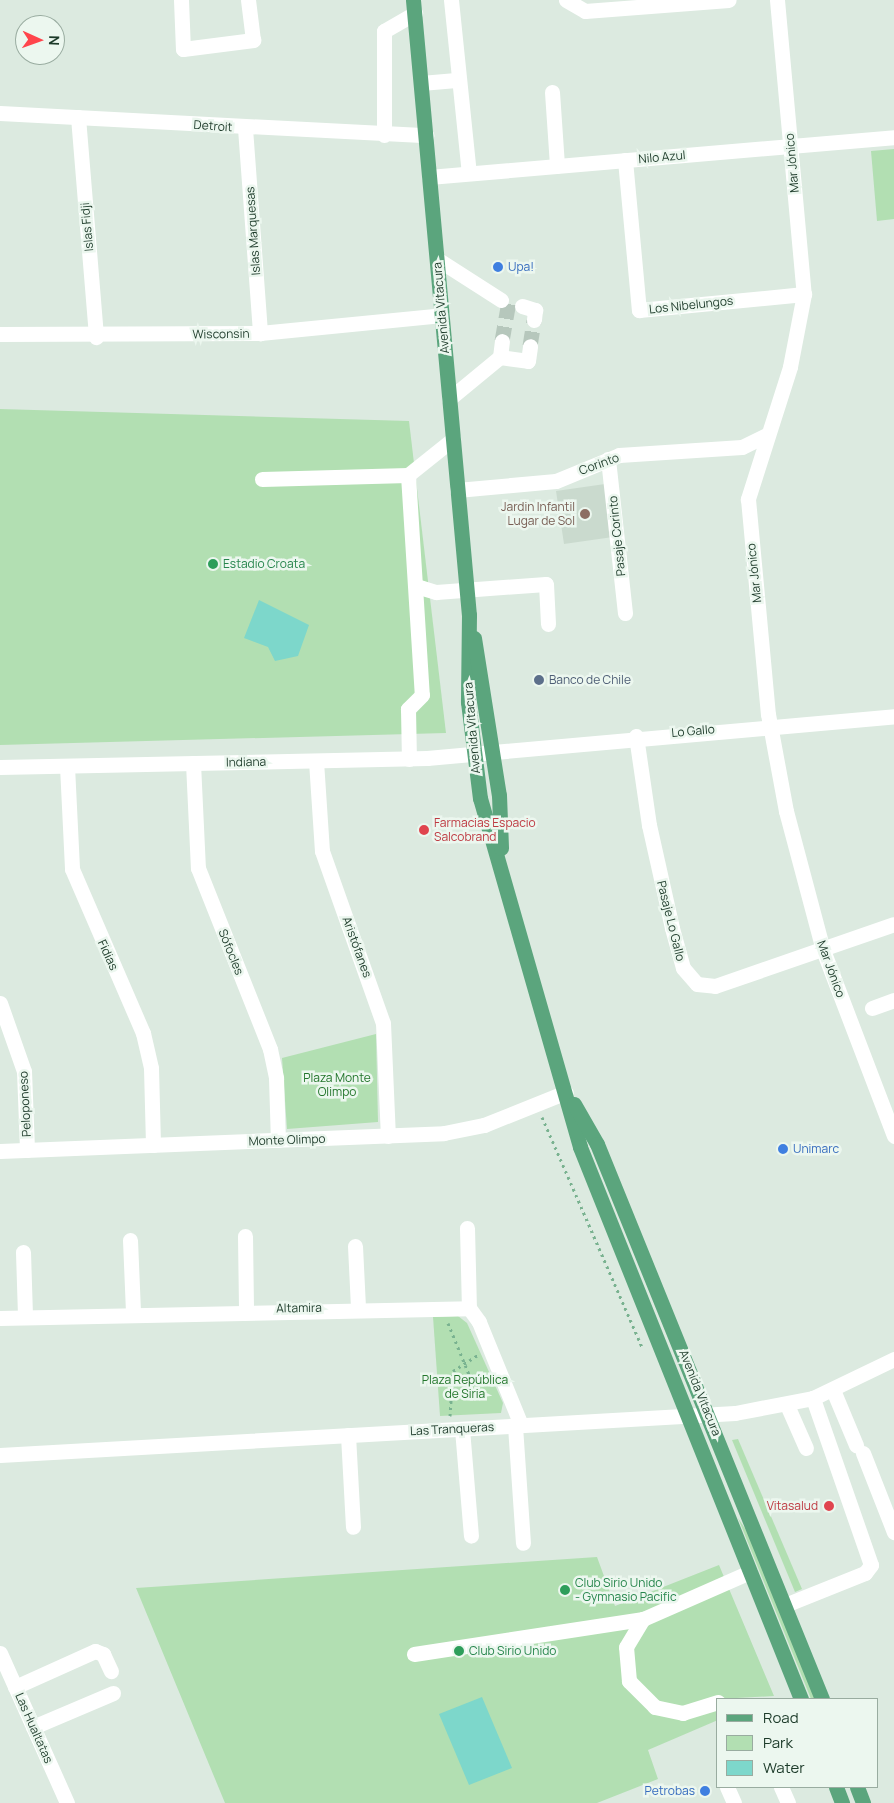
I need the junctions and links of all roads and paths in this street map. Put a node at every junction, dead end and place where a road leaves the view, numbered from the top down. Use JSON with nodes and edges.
{"nodes":[{"id":1,"x":181,"y":0,"type":"edge"},
{"id":2,"x":248,"y":0,"type":"edge"},
{"id":3,"x":451,"y":0,"type":"edge"},
{"id":4,"x":566,"y":0,"type":"edge"},
{"id":5,"x":729,"y":0,"type":"edge"},
{"id":6,"x":777,"y":0,"type":"edge"},
{"id":7,"x":412,"y":4,"type":"edge"},
{"id":8,"x":459,"y":80,"type":"junction"},
{"id":9,"x":421,"y":83,"type":"junction"},
{"id":10,"x":552,"y":92,"type":"dead end"},
{"id":11,"x":0,"y":113,"type":"edge"},
{"id":12,"x":78,"y":117,"type":"junction"},
{"id":13,"x":245,"y":128,"type":"junction"},
{"id":14,"x":426,"y":134,"type":"junction"},
{"id":15,"x":384,"y":136,"type":"junction"},
{"id":16,"x":894,"y":137,"type":"edge"},
{"id":17,"x":790,"y":146,"type":"junction"},
{"id":18,"x":625,"y":160,"type":"junction"},
{"id":19,"x":558,"y":166,"type":"junction"},
{"id":20,"x":468,"y":173,"type":"junction"},
{"id":21,"x":430,"y":177,"type":"junction"},
{"id":22,"x":437,"y":259,"type":"junction"},
{"id":23,"x":804,"y":294,"type":"junction"},
{"id":24,"x":499,"y":300,"type":"dead end"},
{"id":25,"x":522,"y":306,"type":"dead end"},
{"id":26,"x":442,"y":315,"type":"junction"},
{"id":27,"x":534,"y":320,"type":"dead end"},
{"id":28,"x":260,"y":333,"type":"junction"},
{"id":29,"x":0,"y":334,"type":"edge"},
{"id":30,"x":96,"y":337,"type":"junction"},
{"id":31,"x":502,"y":341,"type":"tunnel mouth"},
{"id":32,"x":530,"y":346,"type":"tunnel mouth"},
{"id":33,"x":500,"y":357,"type":"junction"},
{"id":34,"x":449,"y":399,"type":"junction"},
{"id":35,"x":765,"y":436,"type":"junction"},
{"id":36,"x":453,"y":439,"type":"junction"},
{"id":37,"x":742,"y":447,"type":"junction"},
{"id":38,"x":608,"y":459,"type":"junction"},
{"id":39,"x":757,"y":461,"type":"junction"},
{"id":40,"x":408,"y":475,"type":"junction"},
{"id":41,"x":262,"y":479,"type":"dead end"},
{"id":42,"x":458,"y":490,"type":"junction"},
{"id":43,"x":416,"y":586,"type":"junction"},
{"id":44,"x":466,"y":590,"type":"junction"},
{"id":45,"x":625,"y":613,"type":"dead end"},
{"id":46,"x":469,"y":615,"type":"junction"},
{"id":47,"x":548,"y":624,"type":"dead end"},
{"id":48,"x":894,"y":716,"type":"edge"},
{"id":49,"x":770,"y":724,"type":"junction"},
{"id":50,"x":636,"y":736,"type":"junction"},
{"id":51,"x":492,"y":749,"type":"junction"},
{"id":52,"x":472,"y":752,"type":"junction"},
{"id":53,"x":409,"y":758,"type":"junction"},
{"id":54,"x":316,"y":760,"type":"junction"},
{"id":55,"x":193,"y":763,"type":"junction"},
{"id":56,"x":67,"y":766,"type":"junction"},
{"id":57,"x":0,"y":767,"type":"edge"},
{"id":58,"x":502,"y":867,"type":"junction"},
{"id":59,"x":894,"y":924,"type":"edge"},
{"id":60,"x":823,"y":950,"type":"junction"},
{"id":61,"x":894,"y":1000,"type":"edge"},
{"id":62,"x":0,"y":1003,"type":"edge"},
{"id":63,"x":872,"y":1008,"type":"dead end"},
{"id":64,"x":566,"y":1092,"type":"junction"},
{"id":65,"x":537,"y":1105,"type":"junction"},
{"id":66,"x":388,"y":1136,"type":"junction"},
{"id":67,"x":894,"y":1136,"type":"edge"},
{"id":68,"x":278,"y":1140,"type":"junction"},
{"id":69,"x":153,"y":1145,"type":"junction"},
{"id":70,"x":27,"y":1150,"type":"junction"},
{"id":71,"x":0,"y":1151,"type":"edge"},
{"id":72,"x":467,"y":1228,"type":"dead end"},
{"id":73,"x":245,"y":1236,"type":"dead end"},
{"id":74,"x":130,"y":1240,"type":"dead end"},
{"id":75,"x":355,"y":1246,"type":"dead end"},
{"id":76,"x":23,"y":1252,"type":"dead end"},
{"id":77,"x":444,"y":1306,"type":"junction"},
{"id":78,"x":358,"y":1307,"type":"junction"},
{"id":79,"x":469,"y":1308,"type":"junction"},
{"id":80,"x":246,"y":1310,"type":"junction"},
{"id":81,"x":133,"y":1312,"type":"junction"},
{"id":82,"x":25,"y":1316,"type":"junction"},
{"id":83,"x":0,"y":1318,"type":"edge"},
{"id":84,"x":490,"y":1350,"type":"junction"},
{"id":85,"x":646,"y":1358,"type":"dead end"},
{"id":86,"x":894,"y":1359,"type":"edge"},
{"id":87,"x":463,"y":1361,"type":"junction"},
{"id":88,"x":833,"y":1390,"type":"junction"},
{"id":89,"x":452,"y":1395,"type":"junction"},
{"id":90,"x":813,"y":1398,"type":"junction"},
{"id":91,"x":787,"y":1405,"type":"junction"},
{"id":92,"x":709,"y":1415,"type":"junction"},
{"id":93,"x":687,"y":1416,"type":"junction"},
{"id":94,"x":518,"y":1425,"type":"junction"},
{"id":95,"x":455,"y":1429,"type":"junction"},
{"id":96,"x":348,"y":1435,"type":"junction"},
{"id":97,"x":806,"y":1448,"type":"dead end"},
{"id":98,"x":0,"y":1455,"type":"edge"},
{"id":99,"x":353,"y":1528,"type":"dead end"},
{"id":100,"x":894,"y":1532,"type":"edge"},
{"id":101,"x":471,"y":1536,"type":"dead end"},
{"id":102,"x":523,"y":1544,"type":"dead end"},
{"id":103,"x":750,"y":1572,"type":"junction"},
{"id":104,"x":785,"y":1605,"type":"junction"},
{"id":105,"x":643,"y":1618,"type":"junction"},
{"id":106,"x":0,"y":1653,"type":"edge"},
{"id":107,"x":414,"y":1654,"type":"dead end"},
{"id":108,"x":111,"y":1671,"type":"dead end"},
{"id":109,"x":15,"y":1687,"type":"junction"},
{"id":110,"x":113,"y":1693,"type":"dead end"},
{"id":111,"x":801,"y":1698,"type":"edge"},
{"id":112,"x":822,"y":1698,"type":"edge"},
{"id":113,"x":716,"y":1703,"type":"edge"},
{"id":114,"x":33,"y":1727,"type":"junction"},
{"id":115,"x":727,"y":1788,"type":"edge"},
{"id":116,"x":781,"y":1788,"type":"edge"},
{"id":117,"x":836,"y":1788,"type":"edge"},
{"id":118,"x":857,"y":1788,"type":"edge"},
{"id":119,"x":67,"y":1803,"type":"edge"},
{"id":120,"x":734,"y":1803,"type":"edge"},
{"id":121,"x":788,"y":1803,"type":"edge"},
{"id":122,"x":842,"y":1803,"type":"edge"},
{"id":123,"x":863,"y":1803,"type":"edge"}],
"edges":[{"from":1,"to":2,"type":"street"},
{"from":3,"to":8,"type":"street"},
{"from":4,"to":5,"type":"street"},
{"from":6,"to":17,"type":"street","name":"Mar Jónico"},
{"from":7,"to":9,"type":"main road","name":"Avenida Vitacura"},
{"from":7,"to":15,"type":"street"},
{"from":8,"to":9,"type":"street"},
{"from":8,"to":20,"type":"street"},
{"from":9,"to":14,"type":"main road","name":"Avenida Vitacura"},
{"from":10,"to":19,"type":"street"},
{"from":11,"to":12,"type":"street","name":"Detroit"},
{"from":12,"to":13,"type":"street","name":"Detroit"},
{"from":12,"to":30,"type":"street","name":"Islas Fidji"},
{"from":13,"to":15,"type":"street","name":"Detroit"},
{"from":13,"to":28,"type":"street","name":"Islas Marquesas"},
{"from":14,"to":15,"type":"street","name":"Detroit"},
{"from":14,"to":21,"type":"main road","name":"Avenida Vitacura"},
{"from":16,"to":17,"type":"street","name":"Nilo Azul"},
{"from":17,"to":18,"type":"street","name":"Nilo Azul"},
{"from":17,"to":23,"type":"street","name":"Mar Jónico"},
{"from":18,"to":19,"type":"street","name":"Nilo Azul"},
{"from":18,"to":23,"type":"street","name":"Los Nibelungos"},
{"from":19,"to":20,"type":"street","name":"Nilo Azul"},
{"from":20,"to":21,"type":"street","name":"Nilo Azul"},
{"from":21,"to":22,"type":"main road","name":"Avenida Vitacura"},
{"from":22,"to":24,"type":"street"},
{"from":22,"to":26,"type":"main road","name":"Avenida Vitacura"},
{"from":23,"to":35,"type":"street","name":"Mar Jónico"},
{"from":25,"to":27,"type":"street"},
{"from":26,"to":28,"type":"street","name":"Wisconsin"},
{"from":26,"to":34,"type":"main road","name":"Avenida Vitacura"},
{"from":28,"to":30,"type":"street","name":"Wisconsin"},
{"from":29,"to":30,"type":"street","name":"Wisconsin"},
{"from":31,"to":33,"type":"street"},
{"from":32,"to":33,"type":"street"},
{"from":33,"to":34,"type":"street"},
{"from":34,"to":36,"type":"main road","name":"Avenida Vitacura"},
{"from":35,"to":37,"type":"street","name":"Corinto"},
{"from":35,"to":39,"type":"street","name":"Mar Jónico"},
{"from":36,"to":40,"type":"street"},
{"from":36,"to":42,"type":"main road","name":"Avenida Vitacura"},
{"from":37,"to":38,"type":"street","name":"Corinto"},
{"from":37,"to":39,"type":"street"},
{"from":38,"to":42,"type":"street","name":"Corinto"},
{"from":38,"to":45,"type":"street","name":"Pasaje Corinto"},
{"from":39,"to":49,"type":"street","name":"Mar Jónico"},
{"from":40,"to":41,"type":"street"},
{"from":40,"to":43,"type":"street"},
{"from":42,"to":44,"type":"main road","name":"Avenida Vitacura"},
{"from":43,"to":44,"type":"street"},
{"from":43,"to":53,"type":"street"},
{"from":44,"to":46,"type":"main road","name":"Avenida Vitacura"},
{"from":44,"to":47,"type":"street"},
{"from":46,"to":51,"type":"main road","name":"Avenida Vitacura"},
{"from":46,"to":52,"type":"main road","name":"Avenida Vitacura"},
{"from":48,"to":49,"type":"street","name":"Lo Gallo"},
{"from":49,"to":50,"type":"street","name":"Lo Gallo"},
{"from":49,"to":60,"type":"street","name":"Mar Jónico"},
{"from":50,"to":51,"type":"street","name":"Lo Gallo"},
{"from":50,"to":60,"type":"street","name":"Pasaje Lo Gallo"},
{"from":51,"to":52,"type":"street","name":"Indiana"},
{"from":51,"to":58,"type":"main road","name":"Avenida Vitacura"},
{"from":52,"to":53,"type":"street","name":"Indiana"},
{"from":52,"to":58,"type":"main road","name":"Avenida Vitacura"},
{"from":53,"to":54,"type":"street","name":"Indiana"},
{"from":54,"to":55,"type":"street","name":"Indiana"},
{"from":54,"to":66,"type":"street","name":"Aristófanes"},
{"from":55,"to":56,"type":"street","name":"Indiana"},
{"from":55,"to":68,"type":"street","name":"Sófocles"},
{"from":56,"to":57,"type":"street","name":"Indiana"},
{"from":56,"to":69,"type":"street","name":"Fidias"},
{"from":58,"to":64,"type":"main road","name":"Avenida Vitacura"},
{"from":59,"to":60,"type":"street","name":"Pasaje Lo Gallo"},
{"from":60,"to":67,"type":"street","name":"Mar Jónico"},
{"from":61,"to":63,"type":"street"},
{"from":62,"to":70,"type":"street","name":"Peloponeso"},
{"from":64,"to":65,"type":"street","name":"Monte Olimpo"},
{"from":64,"to":92,"type":"main road","name":"Avenida Vitacura"},
{"from":64,"to":93,"type":"main road","name":"Avenida Vitacura"},
{"from":65,"to":66,"type":"street","name":"Monte Olimpo"},
{"from":65,"to":85,"type":"path"},
{"from":66,"to":68,"type":"street","name":"Monte Olimpo"},
{"from":68,"to":69,"type":"street","name":"Monte Olimpo"},
{"from":69,"to":70,"type":"street","name":"Monte Olimpo"},
{"from":70,"to":71,"type":"street","name":"Monte Olimpo"},
{"from":72,"to":79,"type":"street"},
{"from":73,"to":80,"type":"street"},
{"from":74,"to":81,"type":"street"},
{"from":75,"to":78,"type":"street"},
{"from":76,"to":82,"type":"street"},
{"from":77,"to":78,"type":"street","name":"Altamira"},
{"from":77,"to":79,"type":"street","name":"Altamira"},
{"from":77,"to":87,"type":"path"},
{"from":78,"to":80,"type":"street","name":"Altamira"},
{"from":79,"to":84,"type":"street"},
{"from":80,"to":81,"type":"street","name":"Altamira"},
{"from":81,"to":82,"type":"street","name":"Altamira"},
{"from":82,"to":83,"type":"street","name":"Altamira"},
{"from":84,"to":87,"type":"path"},
{"from":84,"to":94,"type":"street"},
{"from":86,"to":88,"type":"street","name":"Las Tranqueras"},
{"from":87,"to":89,"type":"path"},
{"from":87,"to":89,"type":"path"},
{"from":88,"to":90,"type":"street","name":"Las Tranqueras"},
{"from":88,"to":100,"type":"street"},
{"from":89,"to":95,"type":"path"},
{"from":90,"to":91,"type":"street","name":"Las Tranqueras"},
{"from":90,"to":104,"type":"street"},
{"from":91,"to":92,"type":"street","name":"Las Tranqueras"},
{"from":91,"to":97,"type":"street"},
{"from":92,"to":93,"type":"street","name":"Las Tranqueras"},
{"from":92,"to":104,"type":"main road","name":"Avenida Vitacura"},
{"from":93,"to":94,"type":"street","name":"Las Tranqueras"},
{"from":93,"to":103,"type":"main road","name":"Avenida Vitacura"},
{"from":94,"to":95,"type":"street","name":"Las Tranqueras"},
{"from":94,"to":102,"type":"street"},
{"from":95,"to":96,"type":"street","name":"Las Tranqueras"},
{"from":95,"to":101,"type":"street"},
{"from":96,"to":98,"type":"street","name":"Las Tranqueras"},
{"from":96,"to":99,"type":"street"},
{"from":103,"to":105,"type":"street"},
{"from":103,"to":111,"type":"main road","name":"Avenida Vitacura"},
{"from":104,"to":112,"type":"main road","name":"Avenida Vitacura"},
{"from":105,"to":107,"type":"street"},
{"from":105,"to":113,"type":"street"},
{"from":106,"to":109,"type":"street","name":"Las Hualtatas"},
{"from":108,"to":109,"type":"street"},
{"from":109,"to":114,"type":"street","name":"Las Hualtatas"},
{"from":110,"to":114,"type":"street"},
{"from":114,"to":119,"type":"street","name":"Las Hualtatas"},
{"from":115,"to":120,"type":"street"},
{"from":116,"to":121,"type":"street"},
{"from":117,"to":122,"type":"main road"},
{"from":118,"to":123,"type":"main road"}]}
